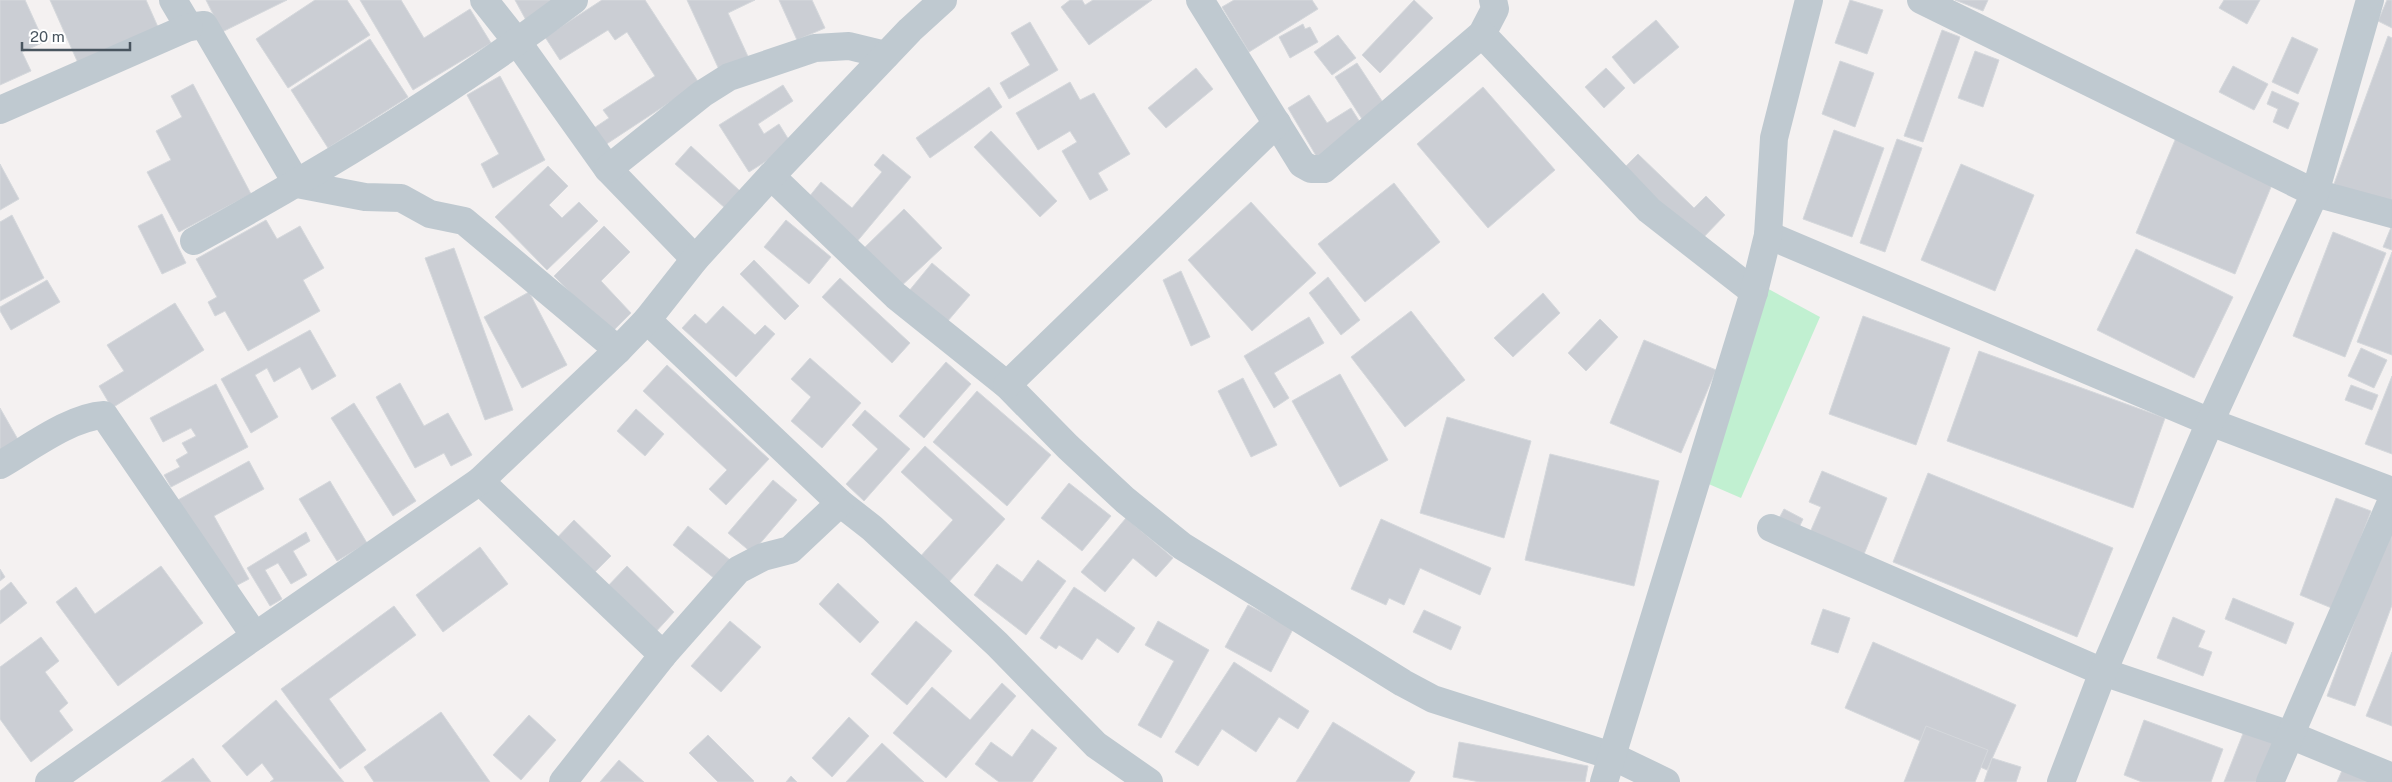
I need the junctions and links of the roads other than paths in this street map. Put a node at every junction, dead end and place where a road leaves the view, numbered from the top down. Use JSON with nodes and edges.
{"nodes":[{"id":1,"x":173,"y":0,"type":"edge"},
{"id":2,"x":484,"y":0,"type":"edge"},
{"id":3,"x":574,"y":0,"type":"edge"},
{"id":4,"x":943,"y":0,"type":"edge"},
{"id":5,"x":1200,"y":0,"type":"edge"},
{"id":6,"x":1493,"y":0,"type":"edge"},
{"id":7,"x":1809,"y":0,"type":"edge"},
{"id":8,"x":1921,"y":0,"type":"edge"},
{"id":9,"x":2370,"y":0,"type":"edge"},
{"id":10,"x":189,"y":27,"type":"junction"},
{"id":11,"x":1482,"y":34,"type":"junction"},
{"id":12,"x":518,"y":43,"type":"junction"},
{"id":13,"x":886,"y":55,"type":"junction"},
{"id":14,"x":0,"y":110,"type":"edge"},
{"id":15,"x":1277,"y":123,"type":"junction"},
{"id":16,"x":608,"y":169,"type":"junction"},
{"id":17,"x":771,"y":176,"type":"junction"},
{"id":18,"x":297,"y":184,"type":"junction"},
{"id":19,"x":2315,"y":193,"type":"junction"},
{"id":20,"x":2392,"y":214,"type":"edge"},
{"id":21,"x":1768,"y":234,"type":"junction"},
{"id":22,"x":194,"y":241,"type":"dead end"},
{"id":23,"x":695,"y":259,"type":"junction"},
{"id":24,"x":1754,"y":292,"type":"junction"},
{"id":25,"x":647,"y":320,"type":"junction"},
{"id":26,"x":618,"y":350,"type":"junction"},
{"id":27,"x":1006,"y":384,"type":"junction"},
{"id":28,"x":2210,"y":422,"type":"junction"},
{"id":29,"x":0,"y":465,"type":"edge"},
{"id":30,"x":480,"y":481,"type":"junction"},
{"id":31,"x":2392,"y":491,"type":"edge"},
{"id":32,"x":2392,"y":500,"type":"edge"},
{"id":33,"x":840,"y":503,"type":"junction"},
{"id":34,"x":1771,"y":528,"type":"dead end"},
{"id":35,"x":255,"y":636,"type":"junction"},
{"id":36,"x":663,"y":655,"type":"junction"},
{"id":37,"x":2103,"y":672,"type":"junction"},
{"id":38,"x":2290,"y":735,"type":"junction"},
{"id":39,"x":1612,"y":756,"type":"junction"},
{"id":40,"x":2392,"y":777,"type":"edge"},
{"id":41,"x":48,"y":782,"type":"edge"},
{"id":42,"x":563,"y":782,"type":"edge"},
{"id":43,"x":1150,"y":782,"type":"edge"},
{"id":44,"x":1604,"y":782,"type":"edge"},
{"id":45,"x":1666,"y":782,"type":"edge"},
{"id":46,"x":2061,"y":782,"type":"edge"},
{"id":47,"x":2270,"y":782,"type":"edge"}],
"edges":[{"from":1,"to":10,"type":"street"},
{"from":2,"to":12,"type":"street"},
{"from":3,"to":12,"type":"street"},
{"from":4,"to":13,"type":"street"},
{"from":5,"to":15,"type":"street"},
{"from":6,"to":11,"type":"street"},
{"from":7,"to":21,"type":"street"},
{"from":8,"to":19,"type":"street"},
{"from":9,"to":19,"type":"street"},
{"from":10,"to":14,"type":"street"},
{"from":10,"to":18,"type":"street"},
{"from":11,"to":15,"type":"street"},
{"from":11,"to":24,"type":"street"},
{"from":12,"to":16,"type":"street"},
{"from":12,"to":18,"type":"street"},
{"from":13,"to":16,"type":"street"},
{"from":13,"to":17,"type":"street"},
{"from":15,"to":27,"type":"street"},
{"from":16,"to":23,"type":"street"},
{"from":17,"to":23,"type":"street"},
{"from":17,"to":27,"type":"street"},
{"from":18,"to":22,"type":"street"},
{"from":18,"to":26,"type":"street"},
{"from":19,"to":20,"type":"street"},
{"from":19,"to":28,"type":"street"},
{"from":21,"to":24,"type":"street"},
{"from":21,"to":28,"type":"street"},
{"from":23,"to":25,"type":"street"},
{"from":24,"to":39,"type":"street"},
{"from":25,"to":26,"type":"street"},
{"from":25,"to":33,"type":"street"},
{"from":26,"to":30,"type":"street"},
{"from":27,"to":39,"type":"street"},
{"from":28,"to":31,"type":"street"},
{"from":28,"to":37,"type":"street"},
{"from":29,"to":35,"type":"street"},
{"from":30,"to":35,"type":"street"},
{"from":30,"to":36,"type":"street"},
{"from":32,"to":38,"type":"street"},
{"from":33,"to":36,"type":"street"},
{"from":33,"to":43,"type":"street"},
{"from":34,"to":37,"type":"street"},
{"from":35,"to":41,"type":"street"},
{"from":36,"to":42,"type":"street"},
{"from":37,"to":38,"type":"street"},
{"from":37,"to":46,"type":"street"},
{"from":38,"to":40,"type":"street"},
{"from":38,"to":47,"type":"street"},
{"from":39,"to":44,"type":"street"},
{"from":39,"to":45,"type":"street"}]}
